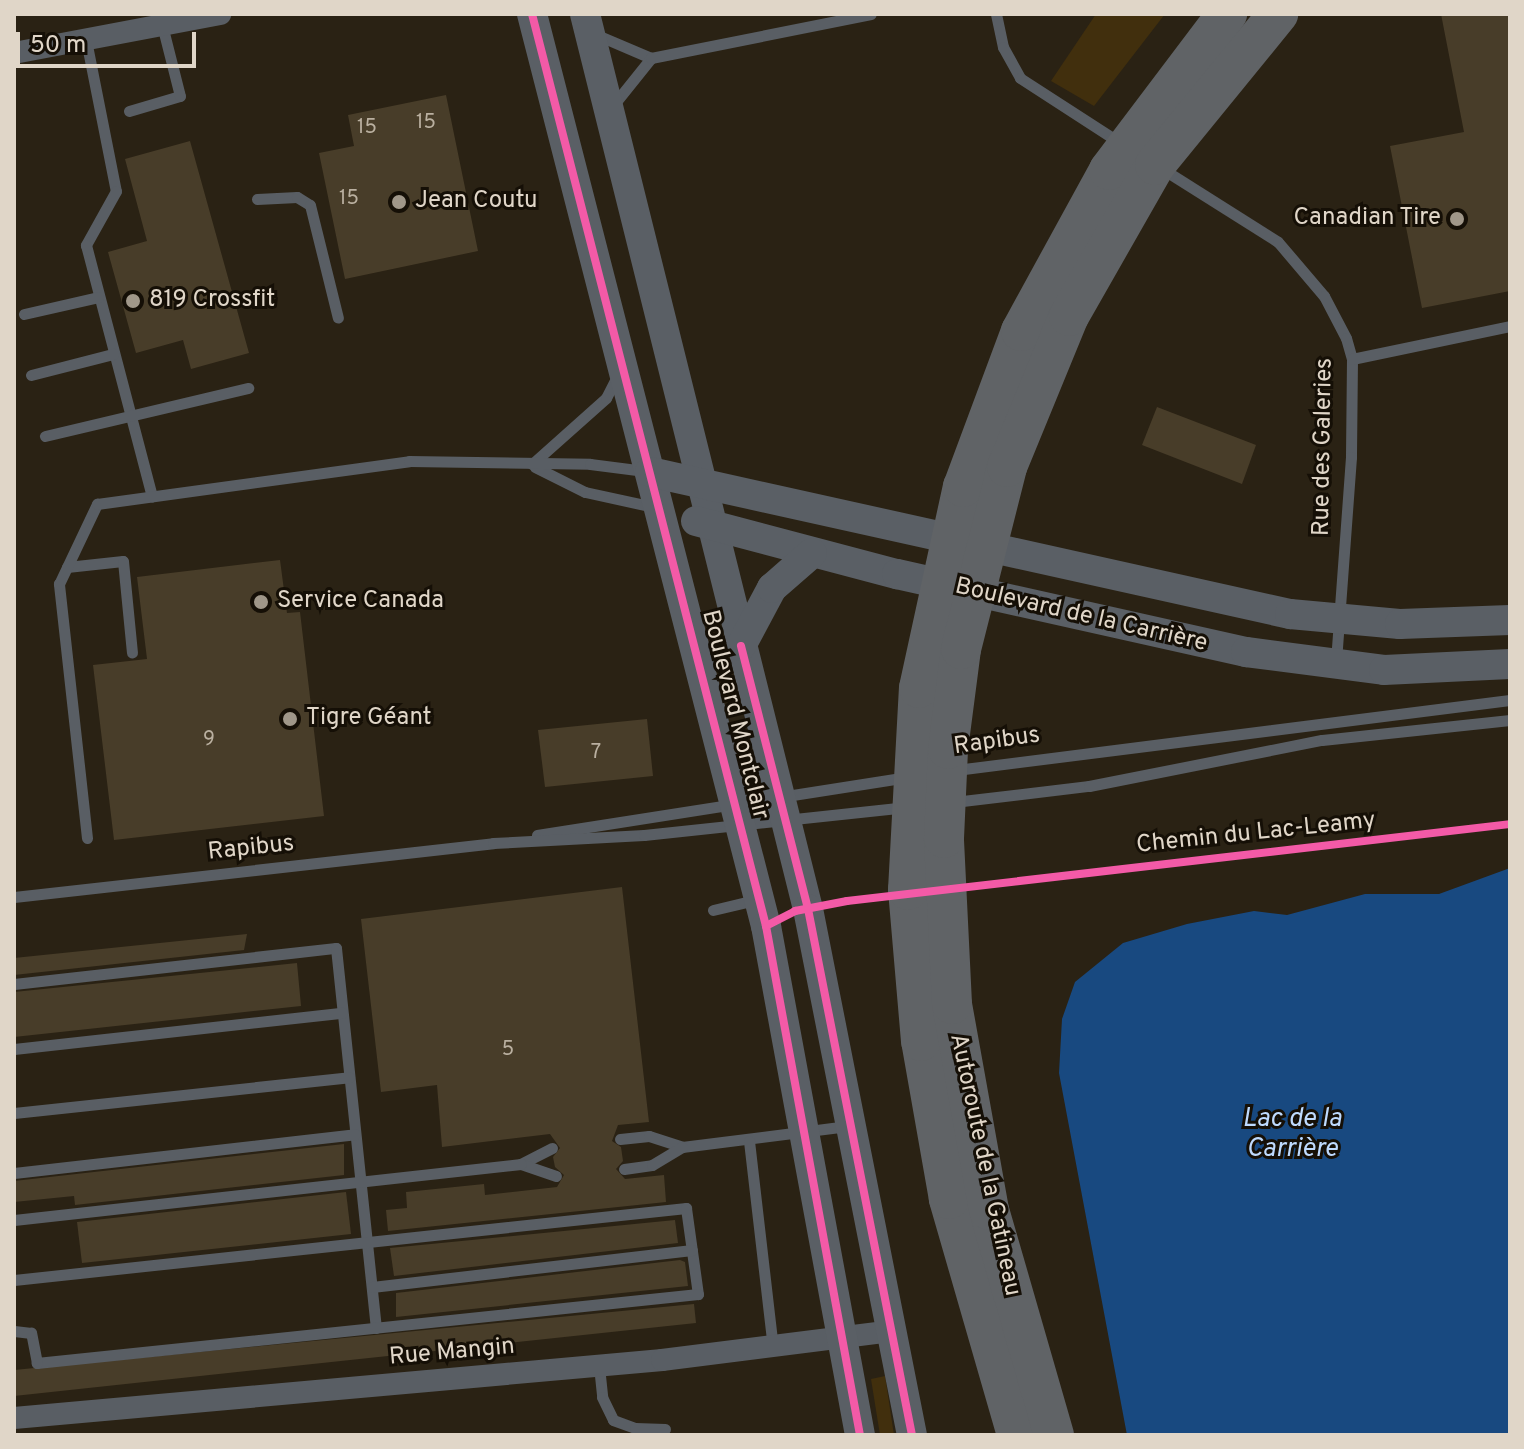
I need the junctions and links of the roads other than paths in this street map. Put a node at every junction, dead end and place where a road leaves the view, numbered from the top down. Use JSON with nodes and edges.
{"nodes":[{"id":1,"x":220,"y":14,"type":"edge"},
{"id":2,"x":532,"y":14,"type":"edge"},
{"id":3,"x":871,"y":14,"type":"edge"},
{"id":4,"x":996,"y":14,"type":"edge"},
{"id":5,"x":1227,"y":14,"type":"edge"},
{"id":6,"x":1278,"y":14,"type":"edge"},
{"id":7,"x":587,"y":21,"type":"edge"},
{"id":8,"x":162,"y":25,"type":"junction"},
{"id":9,"x":86,"y":40,"type":"junction"},
{"id":10,"x":14,"y":53,"type":"edge"},
{"id":11,"x":651,"y":58,"type":"junction"},
{"id":12,"x":129,"y":111,"type":"dead end"},
{"id":13,"x":610,"y":123,"type":"junction"},
{"id":14,"x":1134,"y":151,"type":"dead end"},
{"id":15,"x":1148,"y":159,"type":"dead end"},
{"id":16,"x":257,"y":199,"type":"dead end"},
{"id":17,"x":98,"y":297,"type":"junction"},
{"id":18,"x":24,"y":314,"type":"dead end"},
{"id":19,"x":338,"y":318,"type":"dead end"},
{"id":20,"x":1510,"y":326,"type":"edge"},
{"id":21,"x":113,"y":354,"type":"junction"},
{"id":22,"x":1352,"y":359,"type":"junction"},
{"id":23,"x":620,"y":368,"type":"junction"},
{"id":24,"x":31,"y":375,"type":"dead end"},
{"id":25,"x":248,"y":388,"type":"dead end"},
{"id":26,"x":130,"y":416,"type":"junction"},
{"id":27,"x":45,"y":436,"type":"dead end"},
{"id":28,"x":531,"y":465,"type":"junction"},
{"id":29,"x":650,"y":472,"type":"junction"},
{"id":30,"x":698,"y":481,"type":"junction"},
{"id":31,"x":152,"y":496,"type":"junction"},
{"id":32,"x":660,"y":509,"type":"junction"},
{"id":33,"x":710,"y":526,"type":"junction"},
{"id":34,"x":812,"y":553,"type":"junction"},
{"id":35,"x":67,"y":567,"type":"junction"},
{"id":36,"x":1339,"y":620,"type":"junction"},
{"id":37,"x":1510,"y":620,"type":"edge"},
{"id":38,"x":741,"y":646,"type":"junction"},
{"id":39,"x":132,"y":653,"type":"dead end"},
{"id":40,"x":1510,"y":664,"type":"edge"},
{"id":41,"x":1336,"y":665,"type":"junction"},
{"id":42,"x":1510,"y":700,"type":"edge"},
{"id":43,"x":1510,"y":720,"type":"edge"},
{"id":44,"x":935,"y":804,"type":"dead end"},
{"id":45,"x":921,"y":805,"type":"dead end"},
{"id":46,"x":783,"y":807,"type":"junction"},
{"id":47,"x":738,"y":813,"type":"junction"},
{"id":48,"x":87,"y":838,"type":"dead end"},
{"id":49,"x":493,"y":843,"type":"junction"},
{"id":50,"x":14,"y":897,"type":"edge"},
{"id":51,"x":759,"y":899,"type":"junction"},
{"id":52,"x":713,"y":910,"type":"dead end"},
{"id":53,"x":14,"y":984,"type":"edge"},
{"id":54,"x":342,"y":1013,"type":"junction"},
{"id":55,"x":14,"y":1049,"type":"edge"},
{"id":56,"x":349,"y":1077,"type":"junction"},
{"id":57,"x":14,"y":1113,"type":"edge"},
{"id":58,"x":853,"y":1125,"type":"junction"},
{"id":59,"x":806,"y":1133,"type":"junction"},
{"id":60,"x":355,"y":1134,"type":"junction"},
{"id":61,"x":620,"y":1139,"type":"dead end"},
{"id":62,"x":749,"y":1141,"type":"junction"},
{"id":63,"x":682,"y":1147,"type":"junction"},
{"id":64,"x":552,"y":1148,"type":"dead end"},
{"id":65,"x":521,"y":1164,"type":"junction"},
{"id":66,"x":624,"y":1169,"type":"dead end"},
{"id":67,"x":14,"y":1173,"type":"edge"},
{"id":68,"x":556,"y":1176,"type":"dead end"},
{"id":69,"x":361,"y":1181,"type":"junction"},
{"id":70,"x":14,"y":1220,"type":"edge"},
{"id":71,"x":367,"y":1242,"type":"junction"},
{"id":72,"x":692,"y":1250,"type":"junction"},
{"id":73,"x":14,"y":1280,"type":"edge"},
{"id":74,"x":372,"y":1287,"type":"junction"},
{"id":75,"x":376,"y":1328,"type":"junction"},
{"id":76,"x":14,"y":1331,"type":"edge"},
{"id":77,"x":893,"y":1331,"type":"junction"},
{"id":78,"x":844,"y":1337,"type":"junction"},
{"id":79,"x":773,"y":1347,"type":"junction"},
{"id":80,"x":599,"y":1366,"type":"junction"},
{"id":81,"x":1001,"y":1386,"type":"junction"},
{"id":82,"x":14,"y":1418,"type":"edge"},
{"id":83,"x":665,"y":1429,"type":"dead end"},
{"id":84,"x":860,"y":1435,"type":"edge"},
{"id":85,"x":912,"y":1435,"type":"edge"},
{"id":86,"x":1008,"y":1435,"type":"edge"},
{"id":87,"x":1017,"y":1435,"type":"edge"},
{"id":88,"x":1054,"y":1435,"type":"edge"}],
"edges":[{"from":1,"to":8,"type":"street"},
{"from":2,"to":23,"type":"main road","name":"Boulevard Montclair"},
{"from":3,"to":11,"type":"lane"},
{"from":4,"to":14,"type":"lane"},
{"from":5,"to":81,"type":"highway","name":"Autoroute de la Gatineau"},
{"from":6,"to":88,"type":"highway","name":"Autoroute de la Gatineau"},
{"from":7,"to":11,"type":"lane"},
{"from":7,"to":13,"type":"main road","name":"Boulevard Montclair"},
{"from":8,"to":9,"type":"street"},
{"from":8,"to":12,"type":"lane"},
{"from":9,"to":10,"type":"street"},
{"from":9,"to":17,"type":"lane"},
{"from":11,"to":13,"type":"lane"},
{"from":13,"to":30,"type":"main road","name":"Boulevard Montclair"},
{"from":15,"to":22,"type":"lane","name":"Rue des Galeries"},
{"from":16,"to":19,"type":"lane"},
{"from":17,"to":18,"type":"lane"},
{"from":17,"to":21,"type":"lane"},
{"from":20,"to":22,"type":"lane"},
{"from":21,"to":24,"type":"lane"},
{"from":21,"to":26,"type":"lane"},
{"from":22,"to":36,"type":"lane","name":"Rue des Galeries"},
{"from":23,"to":28,"type":"lane"},
{"from":23,"to":29,"type":"main road","name":"Boulevard Montclair"},
{"from":25,"to":26,"type":"lane"},
{"from":26,"to":27,"type":"lane"},
{"from":26,"to":31,"type":"lane"},
{"from":28,"to":29,"type":"lane"},
{"from":28,"to":31,"type":"lane"},
{"from":28,"to":32,"type":"lane"},
{"from":29,"to":30,"type":"main road","name":"Boulevard de la Carrière"},
{"from":29,"to":32,"type":"main road","name":"Boulevard Montclair"},
{"from":30,"to":33,"type":"main road","name":"Boulevard Montclair"},
{"from":30,"to":36,"type":"main road","name":"Boulevard de la Carrière"},
{"from":31,"to":35,"type":"lane"},
{"from":32,"to":33,"type":"main road","name":"Boulevard de la Carrière"},
{"from":32,"to":47,"type":"main road","name":"Boulevard Montclair"},
{"from":33,"to":34,"type":"main road","name":"Boulevard de la Carrière"},
{"from":33,"to":38,"type":"main road","name":"Boulevard Montclair"},
{"from":34,"to":38,"type":"main road"},
{"from":34,"to":41,"type":"main road","name":"Boulevard de la Carrière"},
{"from":35,"to":39,"type":"lane"},
{"from":35,"to":48,"type":"lane"},
{"from":36,"to":37,"type":"main road","name":"Boulevard de la Carrière"},
{"from":36,"to":41,"type":"lane","name":"Rue des Galeries"},
{"from":38,"to":46,"type":"main road","name":"Boulevard Montclair"},
{"from":40,"to":41,"type":"main road","name":"Boulevard de la Carrière"},
{"from":42,"to":46,"type":"lane","name":"Rapibus"},
{"from":43,"to":44,"type":"lane"},
{"from":45,"to":46,"type":"lane","name":"Rapibus"},
{"from":46,"to":47,"type":"lane","name":"Rapibus"},
{"from":46,"to":47,"type":"lane","name":"Rapibus"},
{"from":46,"to":58,"type":"main road","name":"Boulevard Montclair"},
{"from":47,"to":49,"type":"lane","name":"Rapibus"},
{"from":47,"to":49,"type":"lane","name":"Rapibus"},
{"from":47,"to":51,"type":"main road","name":"Boulevard Montclair"},
{"from":49,"to":50,"type":"lane","name":"Rapibus"},
{"from":51,"to":52,"type":"lane"},
{"from":51,"to":59,"type":"main road","name":"Boulevard Montclair"},
{"from":53,"to":54,"type":"lane"},
{"from":54,"to":55,"type":"lane"},
{"from":54,"to":56,"type":"lane"},
{"from":56,"to":57,"type":"lane"},
{"from":56,"to":60,"type":"lane"},
{"from":58,"to":59,"type":"lane"},
{"from":58,"to":77,"type":"main road","name":"Boulevard Montclair"},
{"from":59,"to":62,"type":"lane"},
{"from":59,"to":78,"type":"main road","name":"Boulevard Montclair"},
{"from":60,"to":67,"type":"lane"},
{"from":60,"to":69,"type":"lane"},
{"from":61,"to":63,"type":"lane"},
{"from":62,"to":63,"type":"lane"},
{"from":62,"to":79,"type":"lane"},
{"from":63,"to":66,"type":"lane"},
{"from":64,"to":65,"type":"lane"},
{"from":65,"to":68,"type":"lane"},
{"from":65,"to":69,"type":"lane"},
{"from":69,"to":70,"type":"lane"},
{"from":69,"to":71,"type":"lane"},
{"from":71,"to":72,"type":"lane"},
{"from":71,"to":73,"type":"lane"},
{"from":71,"to":74,"type":"lane"},
{"from":72,"to":74,"type":"lane"},
{"from":72,"to":75,"type":"lane"},
{"from":74,"to":75,"type":"lane"},
{"from":75,"to":76,"type":"lane"},
{"from":77,"to":78,"type":"street","name":"Rue Mangin"},
{"from":77,"to":85,"type":"main road","name":"Boulevard Montclair"},
{"from":78,"to":79,"type":"street","name":"Rue Mangin"},
{"from":78,"to":84,"type":"main road","name":"Boulevard Montclair"},
{"from":79,"to":80,"type":"street","name":"Rue Mangin"},
{"from":80,"to":82,"type":"street","name":"Rue Mangin"},
{"from":80,"to":83,"type":"lane"},
{"from":81,"to":86,"type":"highway"},
{"from":81,"to":87,"type":"highway","name":"Autoroute de la Gatineau"}]}
